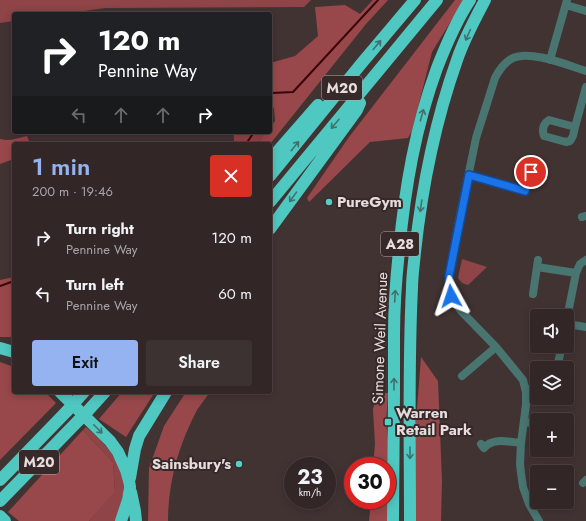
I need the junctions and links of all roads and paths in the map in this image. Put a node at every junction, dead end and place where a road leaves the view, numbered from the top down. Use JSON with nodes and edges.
{"nodes":[{"id":1,"x":415,"y":0,"type":"edge"},
{"id":2,"x":437,"y":0,"type":"edge"},
{"id":3,"x":470,"y":0,"type":"edge"},
{"id":4,"x":485,"y":0,"type":"edge"},
{"id":5,"x":567,"y":2,"type":"edge"},
{"id":6,"x":586,"y":10,"type":"edge"},
{"id":7,"x":550,"y":60,"type":"junction"},
{"id":8,"x":361,"y":64,"type":"junction"},
{"id":9,"x":586,"y":71,"type":"edge"},
{"id":10,"x":369,"y":83,"type":"junction"},
{"id":11,"x":586,"y":87,"type":"edge"},
{"id":12,"x":575,"y":127,"type":"dead end"},
{"id":13,"x":272,"y":158,"type":"edge"},
{"id":14,"x":531,"y":172,"type":"dead end"},
{"id":15,"x":272,"y":174,"type":"edge"},
{"id":16,"x":469,"y":175,"type":"junction"},
{"id":17,"x":272,"y":200,"type":"edge"},
{"id":18,"x":272,"y":226,"type":"edge"},
{"id":19,"x":586,"y":260,"type":"edge"},
{"id":20,"x":576,"y":273,"type":"junction"},
{"id":21,"x":533,"y":294,"type":"dead end"},
{"id":22,"x":569,"y":309,"type":"edge"},
{"id":23,"x":574,"y":325,"type":"edge"},
{"id":24,"x":586,"y":327,"type":"edge"},
{"id":25,"x":0,"y":343,"type":"edge"},
{"id":26,"x":12,"y":343,"type":"edge"},
{"id":27,"x":496,"y":347,"type":"junction"},
{"id":28,"x":0,"y":348,"type":"edge"},
{"id":29,"x":12,"y":351,"type":"edge"},
{"id":30,"x":462,"y":376,"type":"dead end"},
{"id":31,"x":530,"y":389,"type":"edge"},
{"id":32,"x":526,"y":392,"type":"junction"},
{"id":33,"x":62,"y":394,"type":"edge"},
{"id":34,"x":82,"y":394,"type":"edge"},
{"id":35,"x":102,"y":394,"type":"edge"},
{"id":36,"x":165,"y":394,"type":"edge"},
{"id":37,"x":524,"y":422,"type":"junction"},
{"id":38,"x":530,"y":423,"type":"edge"},
{"id":39,"x":521,"y":443,"type":"junction"},
{"id":40,"x":484,"y":448,"type":"dead end"},
{"id":41,"x":0,"y":480,"type":"edge"},
{"id":42,"x":130,"y":484,"type":"junction"},
{"id":43,"x":0,"y":502,"type":"edge"},
{"id":44,"x":0,"y":516,"type":"edge"},
{"id":45,"x":5,"y":521,"type":"edge"},
{"id":46,"x":121,"y":521,"type":"edge"},
{"id":47,"x":136,"y":521,"type":"edge"},
{"id":48,"x":392,"y":521,"type":"edge"},
{"id":49,"x":410,"y":521,"type":"edge"},
{"id":50,"x":539,"y":521,"type":"edge"}],
"edges":[{"from":8,"to":1,"type":"highway","number":"M20","one_way":true},
{"from":2,"to":10,"type":"highway","number":"M20"},
{"from":48,"to":3,"type":"highway","name":"Simone Weil Avenue","number":"A28","one_way":true},
{"from":4,"to":49,"type":"highway","name":"Simone Weil Avenue","number":"A28","one_way":true},
{"from":5,"to":6,"type":"street"},
{"from":5,"to":7,"type":"street"},
{"from":7,"to":9,"type":"street"},
{"from":7,"to":16,"type":"street"},
{"from":8,"to":13,"type":"highway","number":"M20"},
{"from":15,"to":8,"type":"highway","number":"M20","one_way":true},
{"from":10,"to":17,"type":"highway","number":"M20","one_way":true},
{"from":10,"to":18,"type":"highway","number":"M20","one_way":true},
{"from":11,"to":12,"type":"street"},
{"from":14,"to":16,"type":"street"},
{"from":16,"to":27,"type":"street"},
{"from":19,"to":20,"type":"street"},
{"from":20,"to":21,"type":"street"},
{"from":20,"to":22,"type":"street"},
{"from":23,"to":24,"type":"street"},
{"from":25,"to":26,"type":"highway"},
{"from":27,"to":30,"type":"street"},
{"from":27,"to":32,"type":"street"},
{"from":28,"to":29,"type":"highway"},
{"from":31,"to":32,"type":"street"},
{"from":32,"to":37,"type":"street"},
{"from":33,"to":42,"type":"highway","one_way":true},
{"from":34,"to":41,"type":"highway","number":"M20"},
{"from":35,"to":43,"type":"highway","number":"M20"},
{"from":36,"to":42,"type":"highway"},
{"from":37,"to":38,"type":"street"},
{"from":37,"to":39,"type":"street"},
{"from":39,"to":40,"type":"street"},
{"from":39,"to":50,"type":"street"},
{"from":42,"to":46,"type":"highway"},
{"from":42,"to":47,"type":"highway"},
{"from":44,"to":45,"type":"highway"}]}
